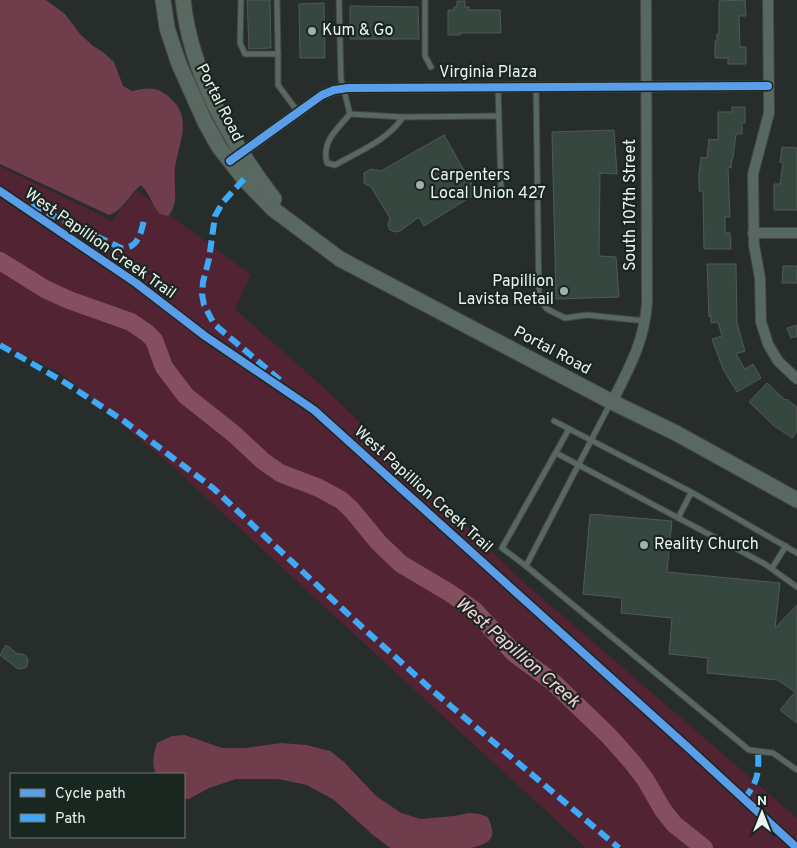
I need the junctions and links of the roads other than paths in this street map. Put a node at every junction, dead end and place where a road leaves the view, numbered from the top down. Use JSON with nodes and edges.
{"nodes":[{"id":1,"x":163,"y":0,"type":"edge"},
{"id":2,"x":183,"y":0,"type":"edge"},
{"id":3,"x":241,"y":0,"type":"edge"},
{"id":4,"x":277,"y":0,"type":"edge"},
{"id":5,"x":340,"y":0,"type":"edge"},
{"id":6,"x":425,"y":0,"type":"edge"},
{"id":7,"x":646,"y":0,"type":"edge"},
{"id":8,"x":768,"y":0,"type":"edge"},
{"id":9,"x":278,"y":54,"type":"junction"},
{"id":10,"x":431,"y":67,"type":"dead end"},
{"id":11,"x":646,"y":86,"type":"junction"},
{"id":12,"x":768,"y":86,"type":"junction"},
{"id":13,"x":498,"y":87,"type":"junction"},
{"id":14,"x":536,"y":87,"type":"junction"},
{"id":15,"x":342,"y":89,"type":"junction"},
{"id":16,"x":298,"y":112,"type":"junction"},
{"id":17,"x":350,"y":114,"type":"junction"},
{"id":18,"x":498,"y":116,"type":"junction"},
{"id":19,"x":403,"y":117,"type":"junction"},
{"id":20,"x":236,"y":157,"type":"junction"},
{"id":21,"x":501,"y":188,"type":"dead end"},
{"id":22,"x":753,"y":233,"type":"junction"},
{"id":23,"x":797,"y":233,"type":"edge"},
{"id":24,"x":646,"y":320,"type":"junction"},
{"id":25,"x":797,"y":378,"type":"edge"},
{"id":26,"x":612,"y":402,"type":"junction"},
{"id":27,"x":554,"y":421,"type":"dead end"},
{"id":28,"x":569,"y":429,"type":"junction"},
{"id":29,"x":592,"y":440,"type":"junction"},
{"id":30,"x":556,"y":453,"type":"junction"},
{"id":31,"x":579,"y":465,"type":"junction"},
{"id":32,"x":691,"y":493,"type":"junction"},
{"id":33,"x":797,"y":500,"type":"edge"},
{"id":34,"x":678,"y":518,"type":"junction"},
{"id":35,"x":786,"y":546,"type":"junction"},
{"id":36,"x":797,"y":553,"type":"edge"},
{"id":37,"x":526,"y":566,"type":"junction"},
{"id":38,"x":772,"y":568,"type":"junction"},
{"id":39,"x":797,"y":587,"type":"edge"},
{"id":40,"x":797,"y":770,"type":"edge"}],
"edges":[{"from":1,"to":20,"type":"main road","name":"Portal Road"},
{"from":2,"to":20,"type":"main road","name":"Portal Road"},
{"from":3,"to":9,"type":"lane"},
{"from":4,"to":9,"type":"lane"},
{"from":5,"to":15,"type":"lane"},
{"from":6,"to":10,"type":"lane"},
{"from":7,"to":11,"type":"street","name":"South 107th Street"},
{"from":8,"to":12,"type":"street"},
{"from":9,"to":16,"type":"lane"},
{"from":11,"to":12,"type":"street","name":"Virginia Plaza"},
{"from":11,"to":14,"type":"street","name":"Virginia Plaza"},
{"from":11,"to":24,"type":"street","name":"South 107th Street"},
{"from":12,"to":22,"type":"street"},
{"from":13,"to":14,"type":"street","name":"Virginia Plaza"},
{"from":13,"to":15,"type":"street","name":"Virginia Plaza"},
{"from":13,"to":18,"type":"lane"},
{"from":14,"to":24,"type":"lane"},
{"from":15,"to":16,"type":"street","name":"Virginia Plaza"},
{"from":15,"to":17,"type":"lane"},
{"from":16,"to":20,"type":"street","name":"Virginia Plaza"},
{"from":17,"to":19,"type":"lane"},
{"from":17,"to":19,"type":"lane"},
{"from":18,"to":19,"type":"lane"},
{"from":18,"to":21,"type":"lane"},
{"from":20,"to":26,"type":"main road","name":"Portal Road"},
{"from":22,"to":23,"type":"street"},
{"from":22,"to":25,"type":"street"},
{"from":24,"to":26,"type":"street","name":"South 107th Street"},
{"from":26,"to":29,"type":"lane"},
{"from":26,"to":33,"type":"main road","name":"Portal Road"},
{"from":27,"to":28,"type":"lane"},
{"from":28,"to":29,"type":"lane"},
{"from":28,"to":30,"type":"lane"},
{"from":29,"to":31,"type":"lane"},
{"from":29,"to":32,"type":"lane"},
{"from":30,"to":31,"type":"lane"},
{"from":30,"to":37,"type":"lane"},
{"from":31,"to":34,"type":"lane"},
{"from":31,"to":37,"type":"lane"},
{"from":32,"to":34,"type":"lane"},
{"from":32,"to":35,"type":"lane"},
{"from":34,"to":38,"type":"lane"},
{"from":35,"to":36,"type":"lane"},
{"from":35,"to":38,"type":"lane"},
{"from":37,"to":40,"type":"lane"},
{"from":38,"to":39,"type":"lane"}]}
